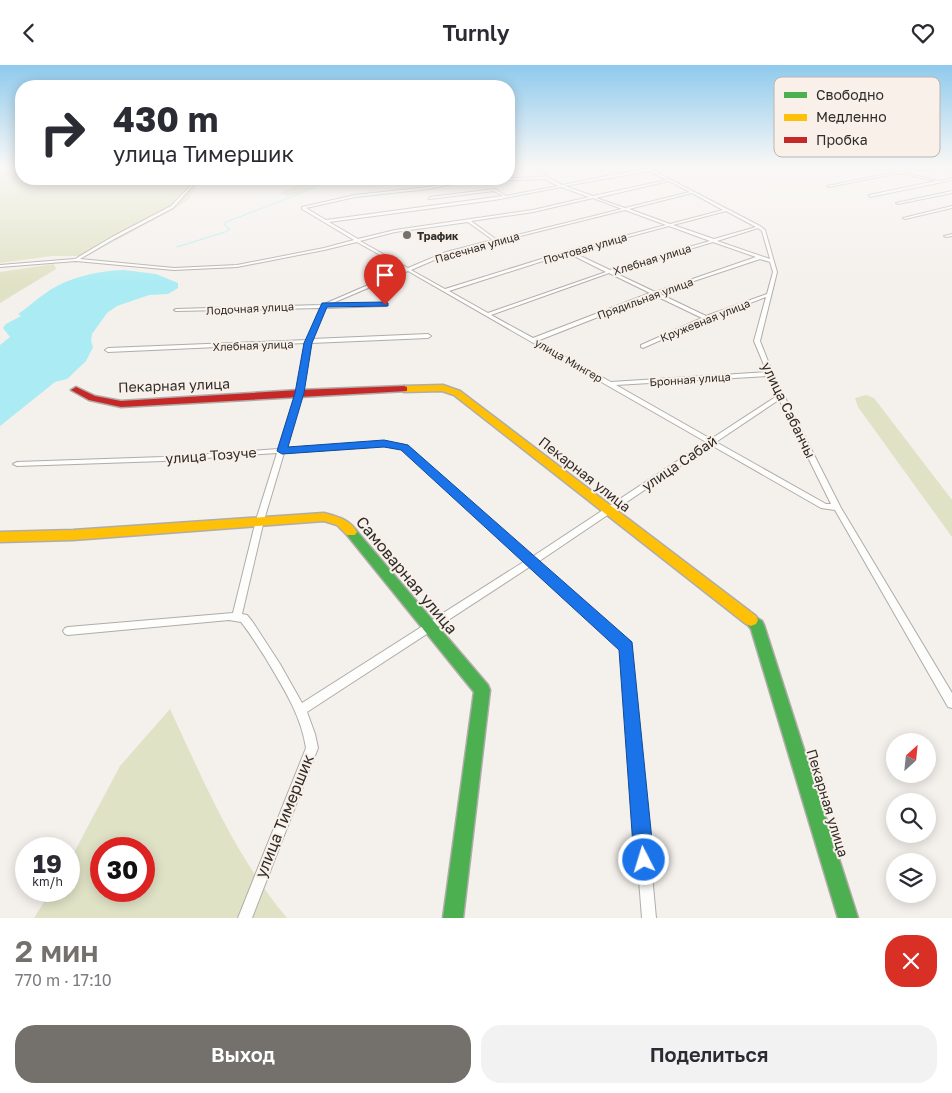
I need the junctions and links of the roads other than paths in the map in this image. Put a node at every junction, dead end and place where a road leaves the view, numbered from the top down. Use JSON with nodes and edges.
{"nodes":[{"id":1,"x":172,"y":207,"type":"edge"},
{"id":2,"x":308,"y":207,"type":"edge"},
{"id":3,"x":433,"y":207,"type":"edge"},
{"id":4,"x":550,"y":207,"type":"edge"},
{"id":5,"x":619,"y":207,"type":"edge"},
{"id":6,"x":634,"y":207,"type":"edge"},
{"id":7,"x":720,"y":207,"type":"edge"},
{"id":8,"x":952,"y":207,"type":"edge"},
{"id":9,"x":625,"y":209,"type":"junction"},
{"id":10,"x":725,"y":210,"type":"junction"},
{"id":11,"x":905,"y":218,"type":"dead end"},
{"id":12,"x":327,"y":221,"type":"junction"},
{"id":13,"x":469,"y":221,"type":"junction"},
{"id":14,"x":670,"y":224,"type":"junction"},
{"id":15,"x":759,"y":227,"type":"junction"},
{"id":16,"x":952,"y":235,"type":"edge"},
{"id":17,"x":946,"y":236,"type":"dead end"},
{"id":18,"x":356,"y":240,"type":"junction"},
{"id":19,"x":496,"y":240,"type":"junction"},
{"id":20,"x":712,"y":241,"type":"junction"},
{"id":21,"x":568,"y":252,"type":"junction"},
{"id":22,"x":758,"y":258,"type":"junction"},
{"id":23,"x":76,"y":260,"type":"junction"},
{"id":24,"x":773,"y":263,"type":"junction"},
{"id":25,"x":0,"y":266,"type":"edge"},
{"id":26,"x":408,"y":270,"type":"junction"},
{"id":27,"x":609,"y":272,"type":"junction"},
{"id":28,"x":446,"y":290,"type":"junction"},
{"id":29,"x":652,"y":294,"type":"junction"},
{"id":30,"x":768,"y":295,"type":"junction"},
{"id":31,"x":324,"y":305,"type":"junction"},
{"id":32,"x":385,"y":305,"type":"dead end"},
{"id":33,"x":176,"y":310,"type":"dead end"},
{"id":34,"x":489,"y":314,"type":"junction"},
{"id":35,"x":706,"y":318,"type":"junction"},
{"id":36,"x":428,"y":336,"type":"dead end"},
{"id":37,"x":534,"y":340,"type":"junction"},
{"id":38,"x":308,"y":343,"type":"junction"},
{"id":39,"x":643,"y":346,"type":"dead end"},
{"id":40,"x":108,"y":350,"type":"dead end"},
{"id":41,"x":770,"y":374,"type":"junction"},
{"id":42,"x":610,"y":384,"type":"junction"},
{"id":43,"x":76,"y":390,"type":"dead end"},
{"id":44,"x":300,"y":393,"type":"junction"},
{"id":45,"x":782,"y":399,"type":"junction"},
{"id":46,"x":711,"y":442,"type":"junction"},
{"id":47,"x":282,"y":451,"type":"junction"},
{"id":48,"x":17,"y":464,"type":"dead end"},
{"id":49,"x":838,"y":508,"type":"junction"},
{"id":50,"x":607,"y":511,"type":"junction"},
{"id":51,"x":260,"y":520,"type":"junction"},
{"id":52,"x":0,"y":537,"type":"edge"},
{"id":53,"x":532,"y":561,"type":"junction"},
{"id":54,"x":237,"y":616,"type":"junction"},
{"id":55,"x":430,"y":627,"type":"junction"},
{"id":56,"x":68,"y":631,"type":"dead end"},
{"id":57,"x":952,"y":703,"type":"edge"},
{"id":58,"x":300,"y":710,"type":"junction"},
{"id":59,"x":245,"y":918,"type":"edge"},
{"id":60,"x":453,"y":918,"type":"edge"},
{"id":61,"x":649,"y":918,"type":"edge"},
{"id":62,"x":848,"y":918,"type":"edge"}],
"edges":[{"from":1,"to":23,"type":"street"},
{"from":2,"to":12,"type":"street","name":"улица Мингер"},
{"from":3,"to":12,"type":"street"},
{"from":4,"to":13,"type":"street"},
{"from":5,"to":9,"type":"street"},
{"from":6,"to":9,"type":"street","name":"Пасечная улица"},
{"from":7,"to":10,"type":"street"},
{"from":8,"to":11,"type":"street"},
{"from":9,"to":14,"type":"street"},
{"from":9,"to":19,"type":"street","name":"Пасечная улица"},
{"from":10,"to":14,"type":"street","name":"Почтовая улица"},
{"from":10,"to":15,"type":"street"},
{"from":12,"to":18,"type":"street","name":"улица Мингер"},
{"from":13,"to":18,"type":"street"},
{"from":13,"to":19,"type":"street"},
{"from":14,"to":20,"type":"street"},
{"from":14,"to":21,"type":"street","name":"Почтовая улица"},
{"from":15,"to":20,"type":"street","name":"Хлебная улица"},
{"from":15,"to":24,"type":"street","name":"улица Сабанчы"},
{"from":16,"to":17,"type":"street"},
{"from":18,"to":23,"type":"street"},
{"from":18,"to":26,"type":"street","name":"улица Мингер"},
{"from":19,"to":26,"type":"street","name":"Пасечная улица"},
{"from":20,"to":22,"type":"street"},
{"from":20,"to":27,"type":"street","name":"Хлебная улица"},
{"from":21,"to":27,"type":"street"},
{"from":21,"to":28,"type":"street","name":"Почтовая улица"},
{"from":22,"to":24,"type":"street"},
{"from":22,"to":29,"type":"street","name":"Прядильная улица"},
{"from":23,"to":25,"type":"street"},
{"from":24,"to":30,"type":"street","name":"улица Сабанчы"},
{"from":26,"to":28,"type":"street","name":"улица Мингер"},
{"from":26,"to":31,"type":"street","name":"Пасечная улица"},
{"from":27,"to":29,"type":"street"},
{"from":27,"to":34,"type":"street","name":"Хлебная улица"},
{"from":28,"to":34,"type":"street","name":"улица Мингер"},
{"from":29,"to":35,"type":"street"},
{"from":29,"to":37,"type":"street","name":"Прядильная улица"},
{"from":30,"to":35,"type":"street","name":"Кружевная улица"},
{"from":30,"to":41,"type":"street","name":"улица Сабанчы"},
{"from":31,"to":32,"type":"street","name":"Лодочная улица"},
{"from":31,"to":33,"type":"street","name":"Лодочная улица"},
{"from":31,"to":38,"type":"street"},
{"from":34,"to":37,"type":"street","name":"улица Мингер"},
{"from":35,"to":39,"type":"street","name":"Кружевная улица"},
{"from":36,"to":38,"type":"street","name":"Хлебная улица"},
{"from":37,"to":42,"type":"street","name":"улица Мингер"},
{"from":38,"to":40,"type":"street","name":"Хлебная улица"},
{"from":38,"to":44,"type":"street"},
{"from":41,"to":42,"type":"street","name":"Бронная улица"},
{"from":41,"to":45,"type":"street","name":"улица Сабанчы"},
{"from":42,"to":46,"type":"street","name":"улица Мингер"},
{"from":43,"to":44,"type":"street","name":"Пекарная улица"},
{"from":44,"to":47,"type":"street"},
{"from":44,"to":50,"type":"street","name":"Пекарная улица"},
{"from":45,"to":46,"type":"street","name":"улица Сабай"},
{"from":45,"to":49,"type":"street","name":"улица Сабанчы"},
{"from":46,"to":49,"type":"street","name":"улица Мингер"},
{"from":46,"to":50,"type":"street","name":"улица Сабай"},
{"from":47,"to":48,"type":"street","name":"улица Тозуче"},
{"from":47,"to":51,"type":"street"},
{"from":47,"to":53,"type":"street","name":"улица Тозуче"},
{"from":49,"to":57,"type":"street","name":"улица Сабанчы"},
{"from":50,"to":53,"type":"street","name":"улица Сабай"},
{"from":50,"to":62,"type":"street","name":"Пекарная улица"},
{"from":51,"to":52,"type":"street","name":"Самоварная улица"},
{"from":51,"to":54,"type":"street"},
{"from":51,"to":55,"type":"street","name":"Самоварная улица"},
{"from":53,"to":55,"type":"street","name":"улица Сабай"},
{"from":53,"to":61,"type":"street","name":"улица Тозуче"},
{"from":54,"to":56,"type":"street"},
{"from":54,"to":58,"type":"street","name":"улица Тимершик"},
{"from":55,"to":58,"type":"street","name":"улица Сабай"},
{"from":55,"to":60,"type":"street","name":"Самоварная улица"},
{"from":58,"to":59,"type":"street","name":"улица Тимершик"}]}
